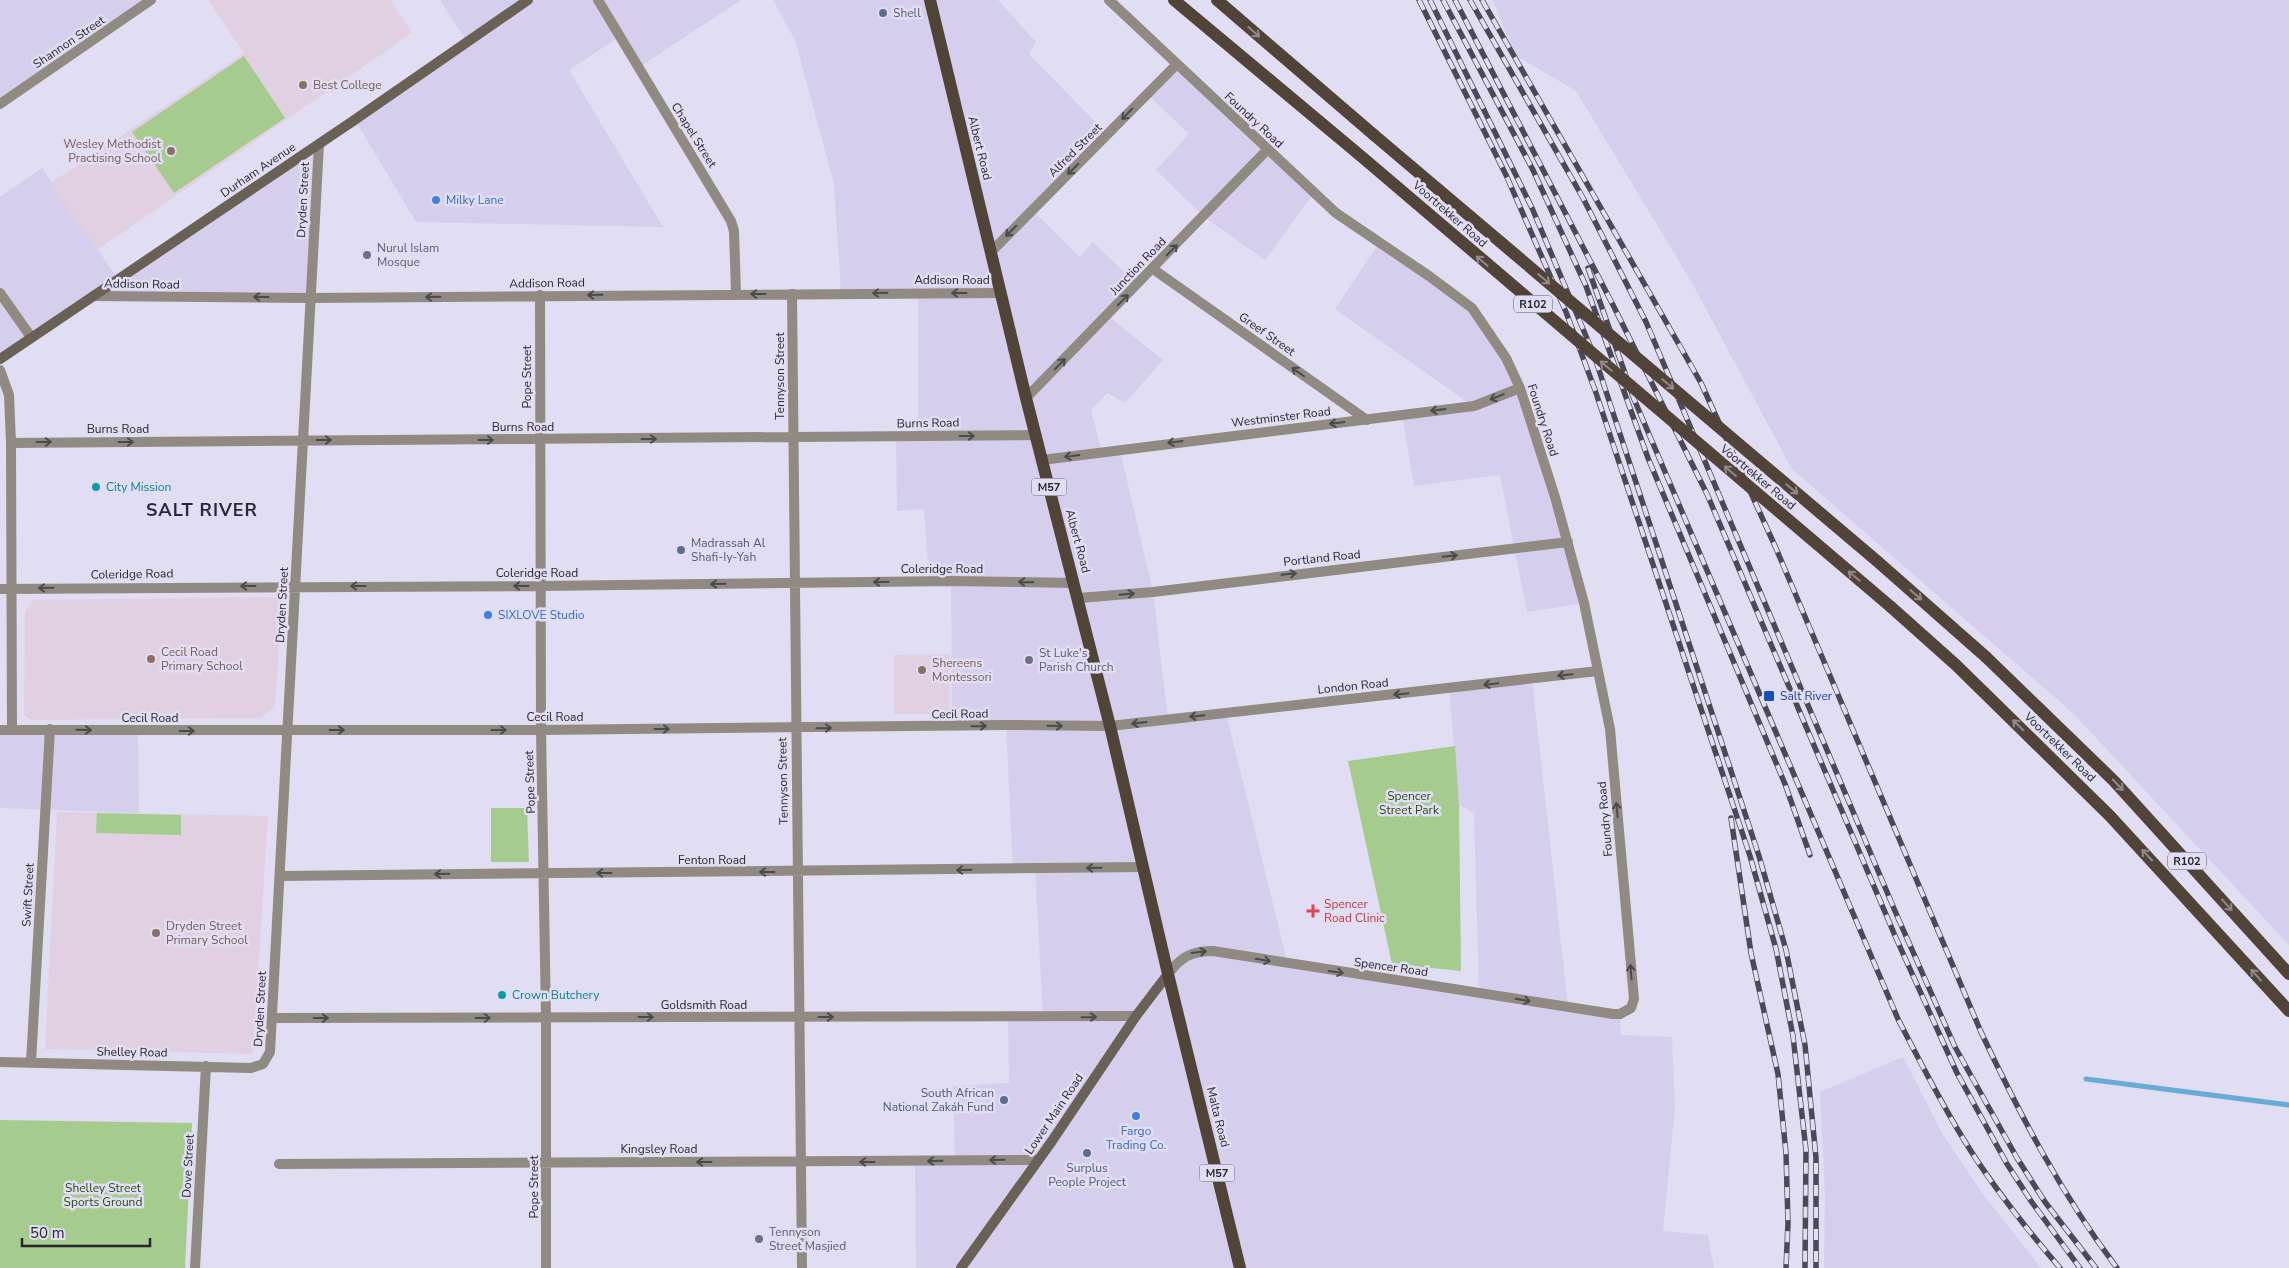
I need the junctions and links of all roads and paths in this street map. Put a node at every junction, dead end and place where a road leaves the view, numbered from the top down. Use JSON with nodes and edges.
{"nodes":[{"id":1,"x":151,"y":0,"type":"edge"},
{"id":2,"x":528,"y":0,"type":"edge"},
{"id":3,"x":598,"y":0,"type":"edge"},
{"id":4,"x":930,"y":0,"type":"edge"},
{"id":5,"x":1109,"y":0,"type":"edge"},
{"id":6,"x":1174,"y":0,"type":"edge"},
{"id":7,"x":1217,"y":0,"type":"edge"},
{"id":8,"x":1177,"y":64,"type":"junction"},
{"id":9,"x":0,"y":104,"type":"edge"},
{"id":10,"x":319,"y":144,"type":"junction"},
{"id":11,"x":1267,"y":150,"type":"junction"},
{"id":12,"x":991,"y":252,"type":"junction"},
{"id":13,"x":1153,"y":269,"type":"junction"},
{"id":14,"x":0,"y":293,"type":"edge"},
{"id":15,"x":736,"y":293,"type":"junction"},
{"id":16,"x":1001,"y":293,"type":"junction"},
{"id":17,"x":792,"y":294,"type":"junction"},
{"id":18,"x":540,"y":295,"type":"junction"},
{"id":19,"x":93,"y":296,"type":"junction"},
{"id":20,"x":310,"y":298,"type":"junction"},
{"id":21,"x":31,"y":337,"type":"junction"},
{"id":22,"x":0,"y":359,"type":"edge"},
{"id":23,"x":0,"y":370,"type":"edge"},
{"id":24,"x":1520,"y":388,"type":"junction"},
{"id":25,"x":1026,"y":398,"type":"junction"},
{"id":26,"x":1367,"y":420,"type":"junction"},
{"id":27,"x":1036,"y":435,"type":"junction"},
{"id":28,"x":793,"y":438,"type":"junction"},
{"id":29,"x":540,"y":439,"type":"junction"},
{"id":30,"x":302,"y":440,"type":"junction"},
{"id":31,"x":11,"y":443,"type":"junction"},
{"id":32,"x":1042,"y":460,"type":"junction"},
{"id":33,"x":1568,"y":542,"type":"junction"},
{"id":34,"x":1074,"y":582,"type":"junction"},
{"id":35,"x":794,"y":584,"type":"junction"},
{"id":36,"x":296,"y":586,"type":"junction"},
{"id":37,"x":541,"y":586,"type":"junction"},
{"id":38,"x":0,"y":588,"type":"edge"},
{"id":39,"x":11,"y":588,"type":"junction"},
{"id":40,"x":1079,"y":598,"type":"junction"},
{"id":41,"x":1598,"y":672,"type":"junction"},
{"id":42,"x":1110,"y":726,"type":"junction"},
{"id":43,"x":795,"y":728,"type":"junction"},
{"id":44,"x":50,"y":729,"type":"junction"},
{"id":45,"x":0,"y":730,"type":"edge"},
{"id":46,"x":12,"y":730,"type":"junction"},
{"id":47,"x":542,"y":730,"type":"junction"},
{"id":48,"x":288,"y":731,"type":"junction"},
{"id":49,"x":1143,"y":868,"type":"junction"},
{"id":50,"x":797,"y":872,"type":"junction"},
{"id":51,"x":545,"y":873,"type":"junction"},
{"id":52,"x":280,"y":876,"type":"junction"},
{"id":53,"x":1168,"y":974,"type":"junction"},
{"id":54,"x":2289,"y":974,"type":"edge"},
{"id":55,"x":2289,"y":1011,"type":"edge"},
{"id":56,"x":1620,"y":1014,"type":"joint"},
{"id":57,"x":1136,"y":1016,"type":"junction"},
{"id":58,"x":798,"y":1017,"type":"junction"},
{"id":59,"x":272,"y":1018,"type":"junction"},
{"id":60,"x":546,"y":1018,"type":"junction"},
{"id":61,"x":0,"y":1062,"type":"edge"},
{"id":62,"x":32,"y":1062,"type":"junction"},
{"id":63,"x":263,"y":1064,"type":"joint"},
{"id":64,"x":206,"y":1066,"type":"junction"},
{"id":65,"x":1038,"y":1160,"type":"junction"},
{"id":66,"x":800,"y":1161,"type":"junction"},
{"id":67,"x":547,"y":1162,"type":"junction"},
{"id":68,"x":279,"y":1164,"type":"dead end"},
{"id":69,"x":195,"y":1268,"type":"edge"},
{"id":70,"x":546,"y":1268,"type":"edge"},
{"id":71,"x":802,"y":1268,"type":"edge"},
{"id":72,"x":961,"y":1268,"type":"edge"},
{"id":73,"x":1240,"y":1268,"type":"edge"}],
"edges":[{"from":1,"to":9,"type":"street","name":"Shannon Street"},
{"from":2,"to":10,"type":"street","name":"Durham Avenue"},
{"from":3,"to":15,"type":"street","name":"Chapel Street"},
{"from":4,"to":12,"type":"main road","name":"Albert Road","number":"M57"},
{"from":5,"to":8,"type":"street","name":"Foundry Road"},
{"from":55,"to":6,"type":"main road","name":"Voortrekker Road","number":"R102","one_way":true,"bridge":true},
{"from":7,"to":54,"type":"main road","name":"Voortrekker Road","number":"R102","one_way":true,"bridge":true},
{"from":8,"to":11,"type":"street","name":"Foundry Road"},
{"from":8,"to":12,"type":"street","name":"Alfred Street","one_way":true},
{"from":10,"to":19,"type":"street","name":"Durham Avenue"},
{"from":10,"to":20,"type":"street","name":"Dryden Street"},
{"from":13,"to":11,"type":"street","name":"Junction Road","one_way":true},
{"from":11,"to":24,"type":"street","name":"Foundry Road"},
{"from":12,"to":16,"type":"main road","name":"Albert Road","number":"M57"},
{"from":25,"to":13,"type":"street","name":"Junction Road","one_way":true},
{"from":26,"to":13,"type":"street","name":"Greef Street","one_way":true},
{"from":14,"to":21,"type":"street"},
{"from":17,"to":15,"type":"street","name":"Addison Road","one_way":true},
{"from":15,"to":18,"type":"street","name":"Addison Road","one_way":true},
{"from":16,"to":17,"type":"street","name":"Addison Road","one_way":true},
{"from":16,"to":25,"type":"main road","name":"Albert Road","number":"M57"},
{"from":17,"to":28,"type":"street","name":"Tennyson Street"},
{"from":18,"to":20,"type":"street","name":"Addison Road","one_way":true},
{"from":18,"to":29,"type":"street","name":"Pope Street"},
{"from":20,"to":19,"type":"street","name":"Addison Road","one_way":true},
{"from":19,"to":21,"type":"street","name":"Durham Avenue"},
{"from":20,"to":30,"type":"street","name":"Dryden Street"},
{"from":21,"to":22,"type":"street","name":"Durham Avenue"},
{"from":23,"to":31,"type":"street"},
{"from":24,"to":26,"type":"street","name":"Westminster Road","one_way":true},
{"from":24,"to":33,"type":"street","name":"Foundry Road"},
{"from":25,"to":27,"type":"main road","name":"Albert Road","number":"M57"},
{"from":26,"to":32,"type":"street","name":"Westminster Road","one_way":true},
{"from":28,"to":27,"type":"street","name":"Burns Road","one_way":true},
{"from":27,"to":32,"type":"main road","name":"Albert Road","number":"M57"},
{"from":29,"to":28,"type":"street","name":"Burns Road","one_way":true},
{"from":28,"to":35,"type":"street","name":"Tennyson Street"},
{"from":30,"to":29,"type":"street","name":"Burns Road","one_way":true},
{"from":29,"to":37,"type":"street","name":"Pope Street"},
{"from":31,"to":30,"type":"street","name":"Burns Road","one_way":true},
{"from":30,"to":36,"type":"street","name":"Dryden Street"},
{"from":31,"to":39,"type":"street"},
{"from":32,"to":34,"type":"main road","name":"Albert Road","number":"M57"},
{"from":40,"to":33,"type":"street","name":"Portland Road","one_way":true},
{"from":33,"to":41,"type":"street","name":"Foundry Road"},
{"from":34,"to":35,"type":"street","name":"Coleridge Road","one_way":true},
{"from":34,"to":40,"type":"main road","name":"Albert Road","number":"M57"},
{"from":35,"to":37,"type":"street","name":"Coleridge Road","one_way":true},
{"from":35,"to":43,"type":"street","name":"Tennyson Street"},
{"from":37,"to":36,"type":"street","name":"Coleridge Road","one_way":true},
{"from":36,"to":39,"type":"street","name":"Coleridge Road","one_way":true},
{"from":36,"to":48,"type":"street","name":"Dryden Street"},
{"from":37,"to":47,"type":"street","name":"Pope Street"},
{"from":38,"to":39,"type":"street","name":"Coleridge Road"},
{"from":39,"to":46,"type":"street"},
{"from":40,"to":42,"type":"main road","name":"Albert Road","number":"M57"},
{"from":41,"to":42,"type":"street","name":"London Road","one_way":true},
{"from":56,"to":41,"type":"street","name":"Foundry Road","one_way":true},
{"from":43,"to":42,"type":"street","name":"Cecil Road","one_way":true},
{"from":42,"to":49,"type":"main road","name":"Albert Road","number":"M57"},
{"from":47,"to":43,"type":"street","name":"Cecil Road","one_way":true},
{"from":43,"to":50,"type":"street","name":"Tennyson Street"},
{"from":44,"to":46,"type":"street","name":"Cecil Road"},
{"from":44,"to":48,"type":"street","name":"Cecil Road","one_way":true},
{"from":44,"to":62,"type":"street","name":"Swift Street"},
{"from":45,"to":46,"type":"street","name":"Cecil Road"},
{"from":48,"to":47,"type":"street","name":"Cecil Road","one_way":true},
{"from":47,"to":51,"type":"street","name":"Pope Street"},
{"from":48,"to":52,"type":"street","name":"Dryden Street"},
{"from":49,"to":50,"type":"street","name":"Fenton Road","one_way":true},
{"from":49,"to":53,"type":"main road","name":"Albert Road","number":"M57"},
{"from":50,"to":51,"type":"street","name":"Fenton Road","one_way":true},
{"from":50,"to":58,"type":"street","name":"Tennyson Street"},
{"from":51,"to":52,"type":"street","name":"Fenton Road","one_way":true},
{"from":51,"to":60,"type":"street","name":"Pope Street"},
{"from":52,"to":59,"type":"street","name":"Dryden Street"},
{"from":53,"to":56,"type":"street","name":"Spencer Road","one_way":true},
{"from":53,"to":57,"type":"street","name":"Lower Main Road"},
{"from":53,"to":73,"type":"main road","name":"Malta Road","number":"M57"},
{"from":58,"to":57,"type":"street","name":"Goldsmith Road","one_way":true},
{"from":57,"to":65,"type":"street","name":"Lower Main Road"},
{"from":60,"to":58,"type":"street","name":"Goldsmith Road","one_way":true},
{"from":58,"to":66,"type":"street","name":"Tennyson Street"},
{"from":59,"to":60,"type":"street","name":"Goldsmith Road","one_way":true},
{"from":59,"to":63,"type":"street","name":"Dryden Street"},
{"from":60,"to":67,"type":"street","name":"Pope Street"},
{"from":61,"to":62,"type":"street","name":"Shelley Road"},
{"from":62,"to":64,"type":"street","name":"Shelley Road"},
{"from":63,"to":64,"type":"street","name":"Shelley Road"},
{"from":64,"to":69,"type":"street","name":"Dove Street"},
{"from":65,"to":66,"type":"street","name":"Kingsley Road","one_way":true},
{"from":65,"to":72,"type":"street","name":"Lower Main Road"},
{"from":66,"to":67,"type":"street","name":"Kingsley Road","one_way":true},
{"from":66,"to":71,"type":"street","name":"Tennyson Street"},
{"from":67,"to":68,"type":"street","name":"Kingsley Road"},
{"from":67,"to":70,"type":"street","name":"Pope Street"}]}
